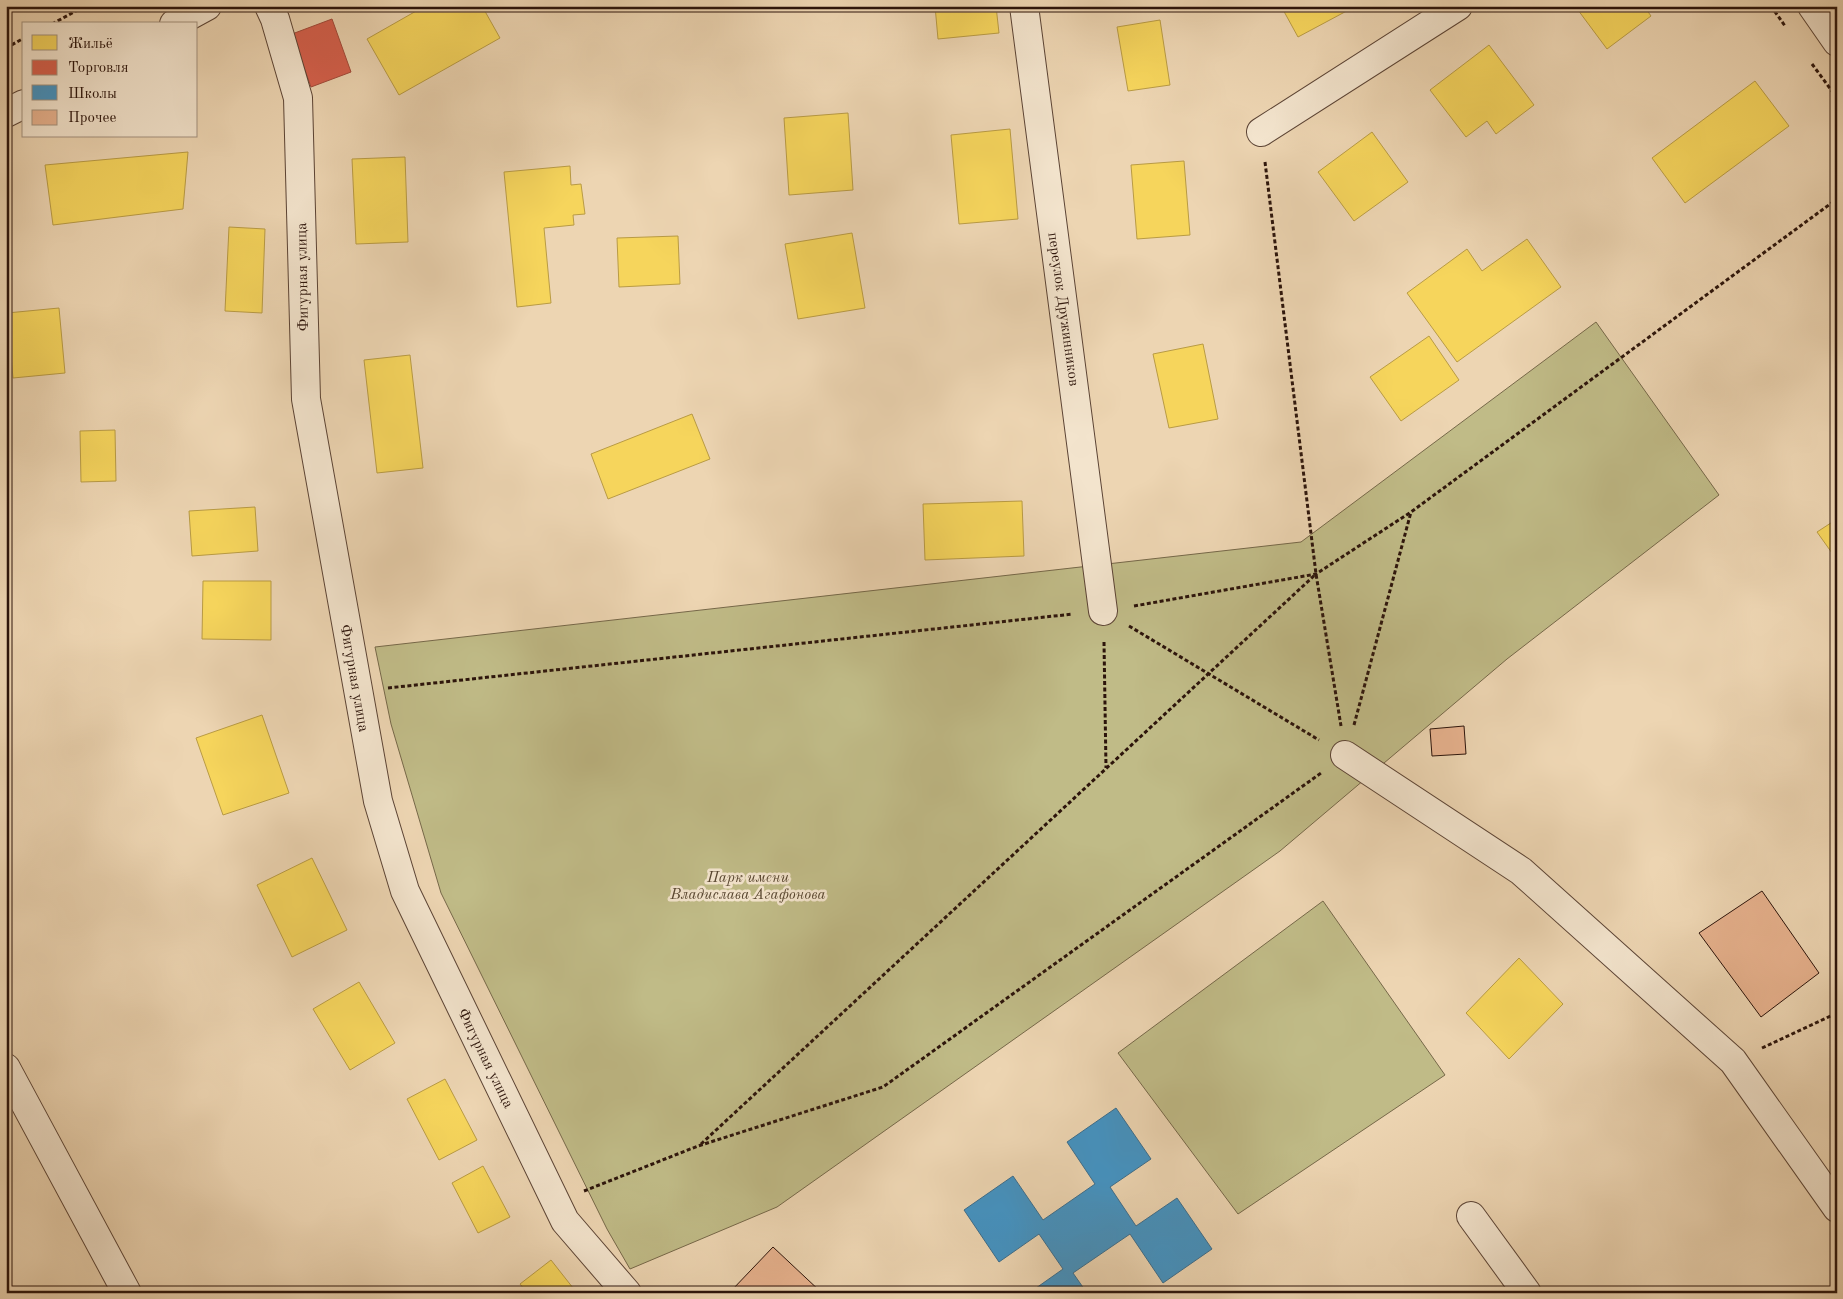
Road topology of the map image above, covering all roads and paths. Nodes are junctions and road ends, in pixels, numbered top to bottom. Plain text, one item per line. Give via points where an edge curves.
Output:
1 (85, 6) edge
2 (207, 6) edge
3 (269, 6) edge
4 (1024, 6) edge
5 (1458, 6) edge
6 (1812, 6) edge
7 (56, 22) edge
8 (178, 22) edge
9 (22, 39) edge
10 (1837, 42) edge
11 (6, 48) edge
12 (22, 105) edge
13 (6, 113) edge
14 (1261, 132) joint
15 (1837, 199) edge
16 (1411, 512) junction
17 (1316, 574) junction
18 (1103, 611) junction
19 (1209, 674) junction
20 (357, 691) junction
21 (1345, 756) junction
22 (1106, 768) junction
23 (1837, 1013) edge
24 (1733, 1061) junction
25 (6, 1068) edge
26 (698, 1146) junction
27 (556, 1203) junction
28 (1837, 1208) edge
29 (1471, 1216) dead end
30 (127, 1293) edge
31 (627, 1293) edge
32 (1527, 1293) edge

1 - 7 path
2 - 8 street
3 - 20 street, Фигурная улица via 298,98 306,399
4 - 18 street, переулок Дружинников
5 - 14 street
6 - 10 street
9 - 11 path
12 - 13 street
14 - 17 path
15 - 16 path
16 - 17 path
16 - 21 path
17 - 18 path
17 - 19 path
17 - 21 path
18 - 19 path
18 - 20 path
18 - 22 path
19 - 21 path
19 - 22 path
20 - 27 street, Фигурная улица via 378,801 405,892
21 - 24 street via 1521,871
21 - 26 path via 883,1087
22 - 26 path
23 - 24 path
24 - 28 street
25 - 30 street
26 - 27 path
27 - 31 street, Фигурная улица via 565,1221
29 - 32 street

